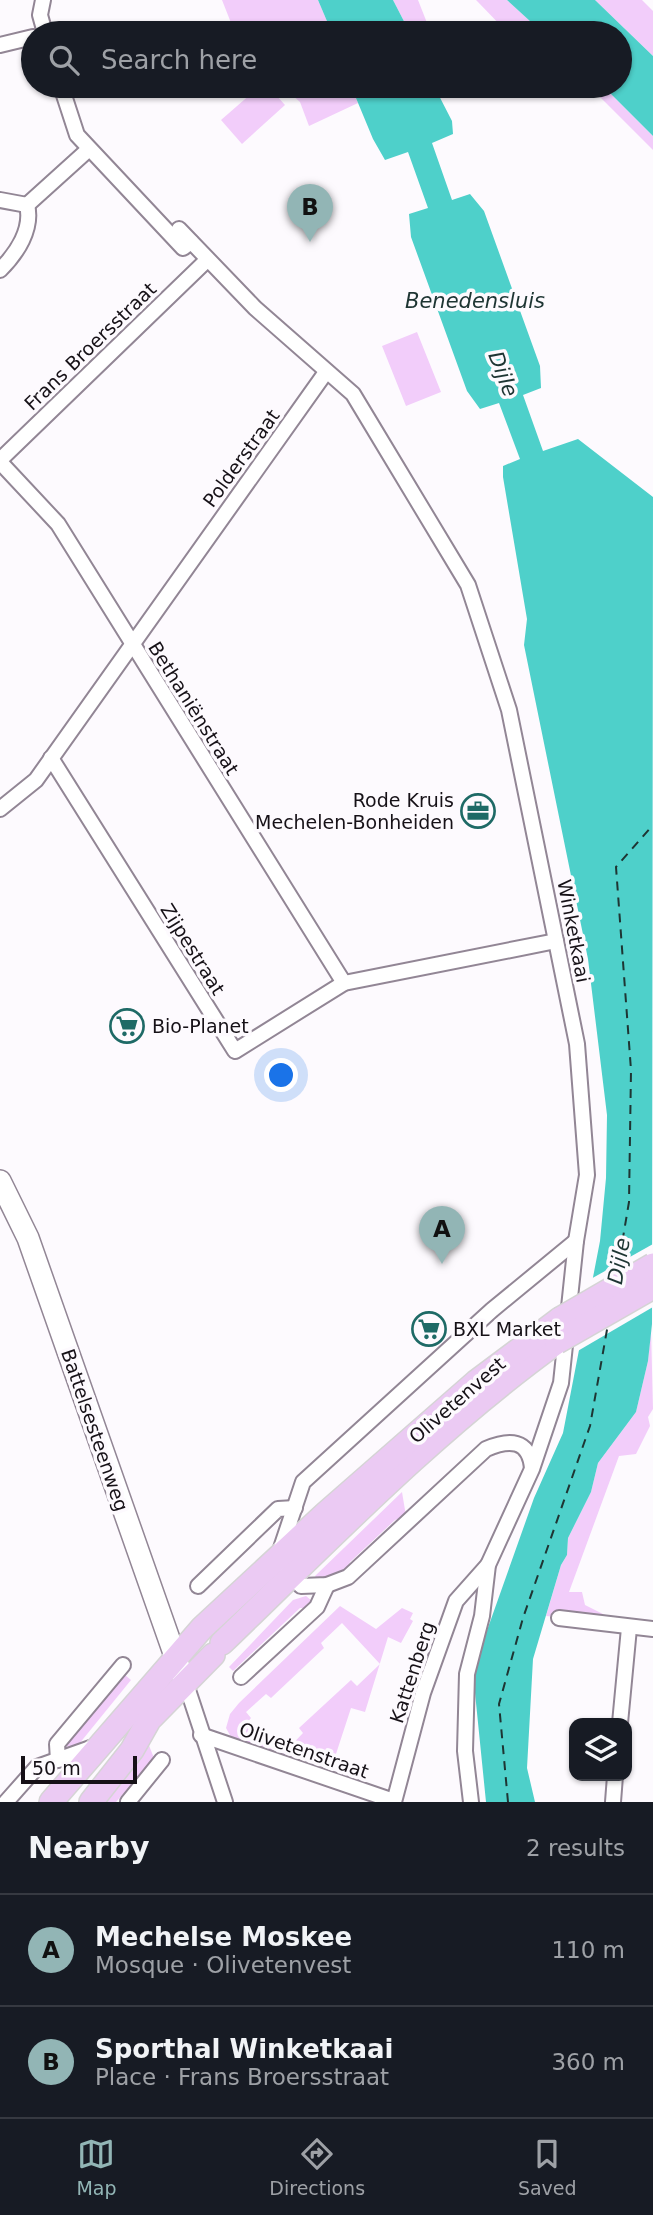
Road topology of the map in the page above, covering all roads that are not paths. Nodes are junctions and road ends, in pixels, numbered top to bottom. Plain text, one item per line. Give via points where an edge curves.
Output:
1 (43, 0) edge
2 (42, 21) edge
3 (21, 40) edge
4 (0, 45) edge
5 (65, 98) edge
6 (89, 149) junction
7 (0, 200) edge
8 (27, 205) junction
9 (179, 229) dead end
10 (191, 242) junction
11 (207, 260) junction
12 (0, 270) edge
13 (326, 372) junction
14 (0, 461) edge
15 (130, 643) junction
16 (51, 758) junction
17 (0, 810) edge
18 (556, 941) junction
19 (344, 983) junction
20 (0, 1181) edge
21 (576, 1241) junction
22 (653, 1265) edge
23 (653, 1287) edge
24 (559, 1331) junction
25 (532, 1469) junction
26 (295, 1508) junction
27 (488, 1564) junction
28 (285, 1567) junction
29 (327, 1585) junction
30 (198, 1586) dead end
31 (559, 1618) dead end
32 (629, 1628) junction
33 (653, 1629) edge
34 (174, 1658) junction
35 (123, 1665) dead end
36 (241, 1677) dead end
37 (185, 1681) junction
38 (620, 1718) edge
39 (201, 1735) junction
40 (97, 1746) junction
41 (58, 1760) junction
42 (162, 1760) dead end
43 (615, 1781) edge
44 (6, 1802) edge
45 (51, 1802) edge
46 (90, 1802) edge
47 (128, 1802) edge
48 (225, 1802) edge
49 (394, 1802) edge
50 (471, 1802) edge
51 (613, 1802) edge

1 - 2 street
3 - 4 street
5 - 6 street via 77,135
6 - 8 street
6 - 10 street via 183,248
7 - 8 street
8 - 12 street via 30,220 13,257
9 - 10 street
10 - 11 street
11 - 13 street
11 - 14 street, Frans Broersstraat
13 - 15 street, Polderstraat
13 - 18 street, Winketkaai via 353,394 468,585 509,710
14 - 15 street, Bethaniënstraat via 58,524
15 - 16 street, Polderstraat
15 - 19 street, Bethaniënstraat
16 - 17 street, Polderstraat via 36,780
16 - 19 street, Zijpestraat via 235,1051
18 - 19 street
18 - 21 street, Winketkaai via 583,1095 587,1175
20 - 34 main road, Battelsesteenweg via 37,1263
21 - 25 street via 561,1383
21 - 26 street, Olivetenvest via 492,1310 303,1482
22 - 24 main road, Olivetenvest, bridge
23 - 24 main road, Olivetenvest, bridge
24 - 28 main road, Olivetenvest via 475,1382
25 - 27 street
25 - 29 street via 531,1454 522,1444 504,1441 486,1449 348,1577
26 - 28 street, Olivetenvest
26 - 30 street via 278,1509
27 - 49 street, Kattenberg via 456,1601 423,1693
27 - 50 street via 482,1616 467,1674 465,1751
28 - 29 street via 301,1587
28 - 34 main road, Olivetenvest via 202,1628
28 - 37 main road, Olivetenvest via 218,1649
29 - 36 street via 317,1607
31 - 32 street
32 - 33 street
32 - 38 street
34 - 37 main road, Battelsesteenweg
34 - 40 main road, Olivetenvest
35 - 41 street via 57,1744
37 - 39 street
37 - 46 main road, Olivetenvest via 149,1720 132,1750
39 - 48 street
39 - 49 street, Olivetenstraat
40 - 41 street
40 - 45 main road, Olivetenvest
41 - 44 street via 37,1768
42 - 47 street
43 - 51 street

